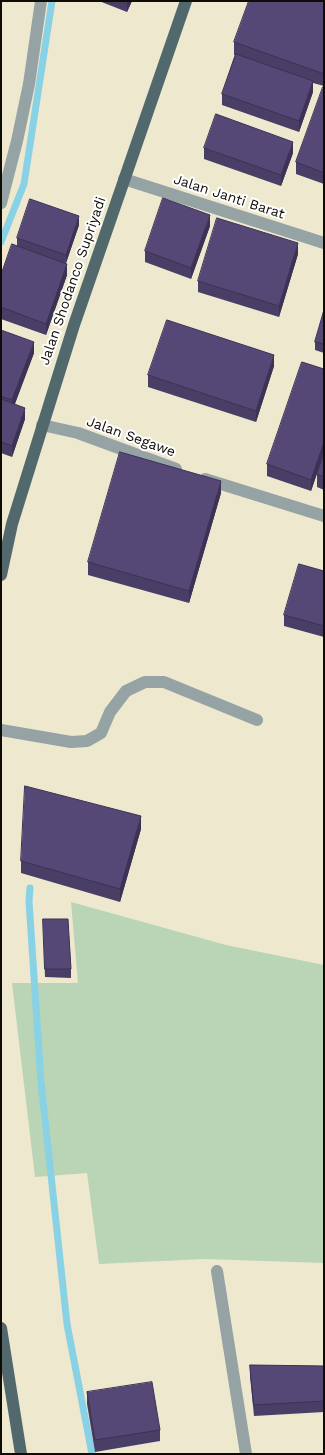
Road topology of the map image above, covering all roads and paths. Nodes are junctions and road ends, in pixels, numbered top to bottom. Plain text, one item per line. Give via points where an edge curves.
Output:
1 (41, 1) edge
2 (186, 1) edge
3 (124, 179) junction
4 (1, 203) edge
5 (324, 243) edge
6 (42, 425) junction
7 (324, 516) edge
8 (1, 575) edge
9 (257, 720) dead end
10 (1, 730) edge
11 (217, 1271) dead end
12 (1, 1328) edge
13 (21, 1454) edge
14 (246, 1454) edge

1 - 4 street via 29,84
2 - 3 main road, Jalan Shodanco Supriyadi
3 - 5 street, Jalan Janti Barat
3 - 6 main road, Jalan Shodanco Supriyadi
6 - 7 street, Jalan Segawe via 78,433 189,474
6 - 8 main road, Jalan Shodanco Supriyadi via 12,524
9 - 10 street via 164,682 145,682 126,691 110,712 101,733 87,741 71,742
11 - 14 street
12 - 13 main road

